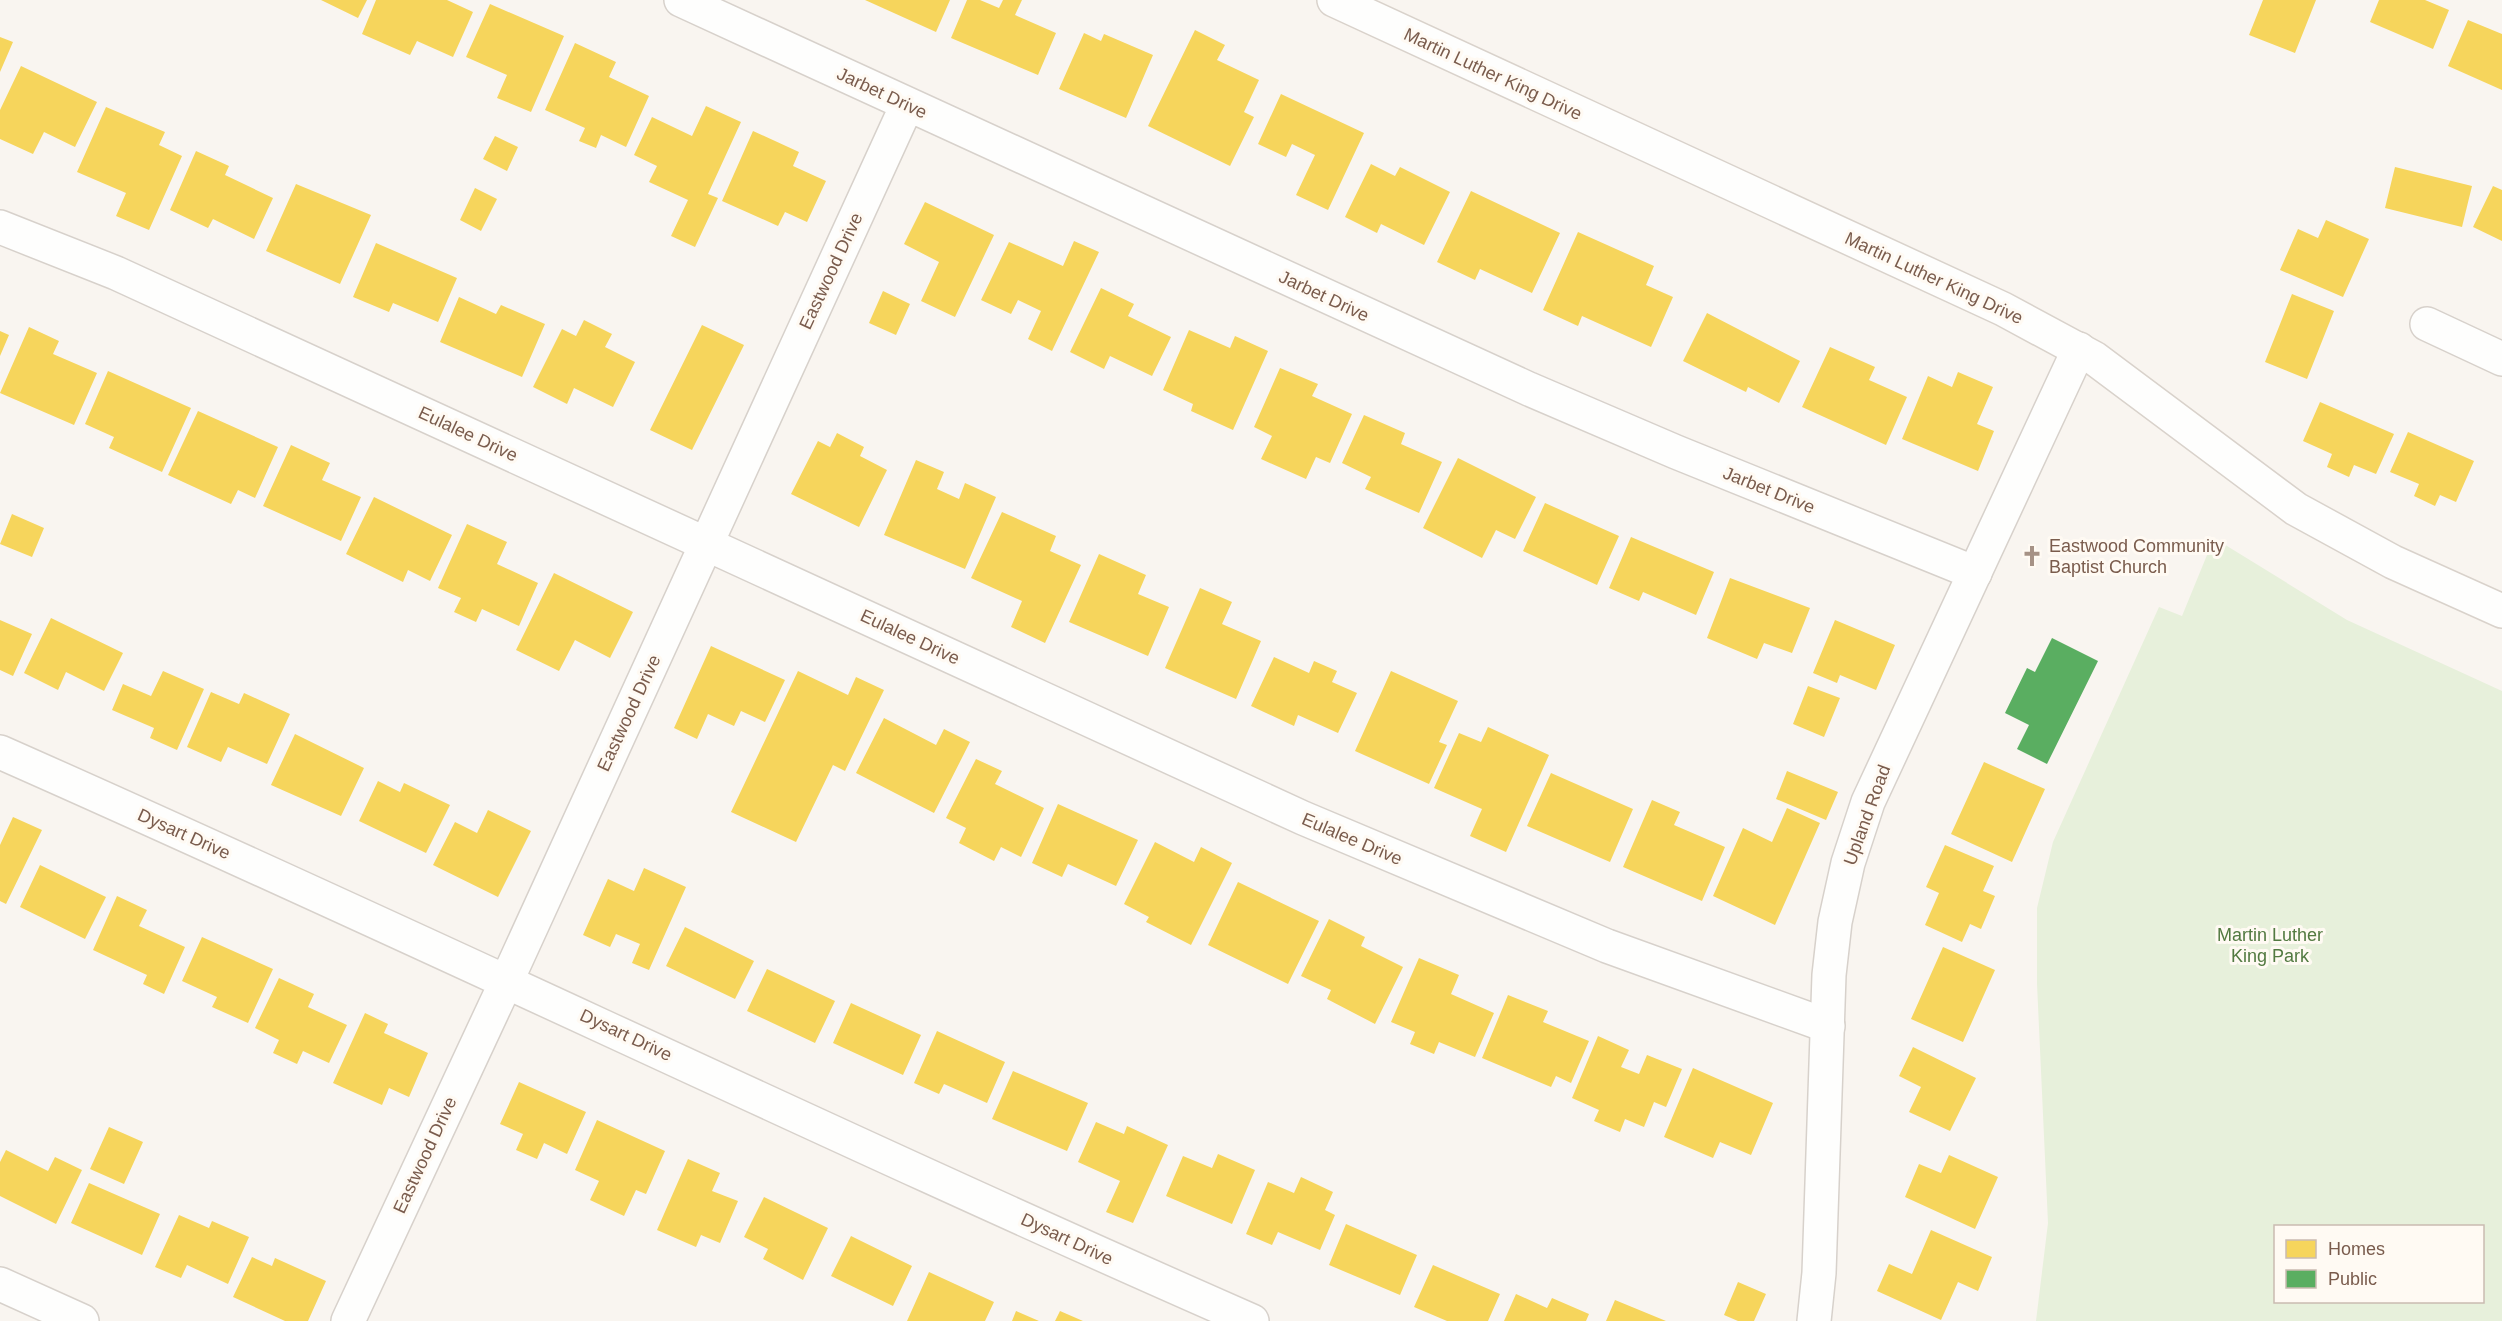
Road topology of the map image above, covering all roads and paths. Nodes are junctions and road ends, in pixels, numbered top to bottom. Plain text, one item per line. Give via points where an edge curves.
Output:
1 (681, 0) edge
2 (1334, 0) edge
3 (907, 105) junction
4 (0, 227) edge
5 (2427, 324) dead end
6 (2079, 349) junction
7 (2502, 359) edge
8 (706, 543) junction
9 (1975, 573) junction
10 (2502, 611) edge
11 (0, 752) edge
12 (507, 980) junction
13 (1828, 1026) junction
14 (0, 1284) edge
15 (82, 1321) edge
16 (348, 1321) edge
17 (1252, 1321) edge
18 (1814, 1321) edge

1 - 3 street, Jarbet Drive
2 - 6 street, Martin Luther King Drive via 1992,304
3 - 8 street, Eastwood Drive
3 - 9 street, Jarbet Drive via 1539,394
4 - 8 street, Eulalee Drive via 127,278
5 - 7 street
6 - 9 street, Upland Road
6 - 10 street, Martin Luther King Drive via 2138,388 2296,509 2393,562
8 - 12 street, Eastwood Drive
8 - 13 street, Eulalee Drive via 1303,818 1607,946
9 - 13 street, Upland Road via 1868,802 1848,863 1835,922
11 - 12 street, Dysart Drive
12 - 16 street, Eastwood Drive
12 - 17 street, Dysart Drive
13 - 18 street, Upland Road
14 - 15 street

